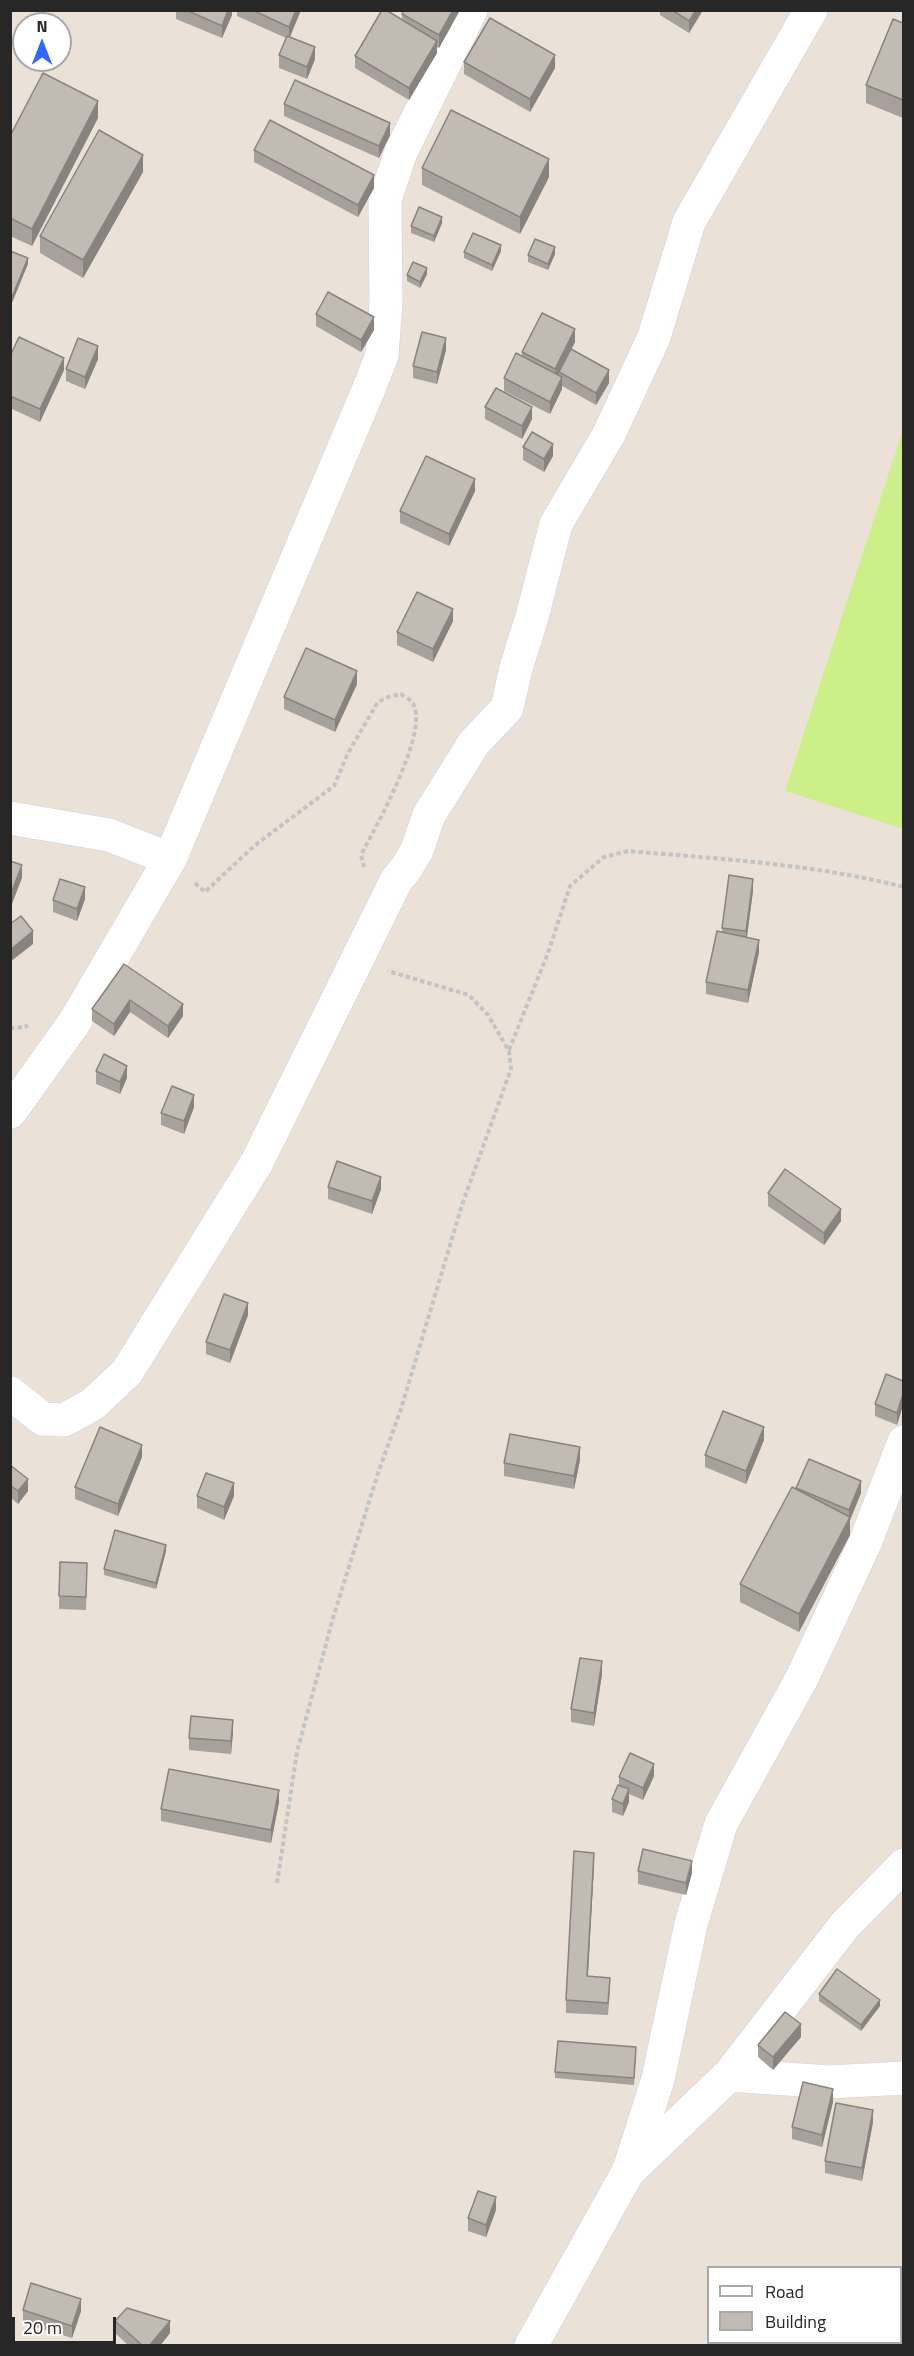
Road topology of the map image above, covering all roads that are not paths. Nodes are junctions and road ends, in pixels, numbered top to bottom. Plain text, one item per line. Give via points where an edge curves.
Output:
1 (471, 10) edge
2 (810, 10) edge
3 (10, 818) edge
4 (170, 859) junction
5 (10, 1112) edge
6 (10, 1393) edge
7 (903, 1442) edge
8 (903, 1865) edge
9 (729, 2075) junction
10 (903, 2078) edge
11 (629, 2170) junction
12 (531, 2346) edge

1 - 4 street via 401,152 385,199 382,355
2 - 6 street via 689,222 654,336 609,434 556,524 507,708 474,743 429,815 417,850 396,881 257,1162 127,1372 93,1404 64,1420 43,1419
3 - 4 street via 109,835
4 - 5 street via 74,1023
7 - 11 street via 865,1543 802,1678 720,1824 691,1924 658,2079
8 - 9 street via 845,1925
9 - 10 street via 829,2082
9 - 11 street
11 - 12 street

